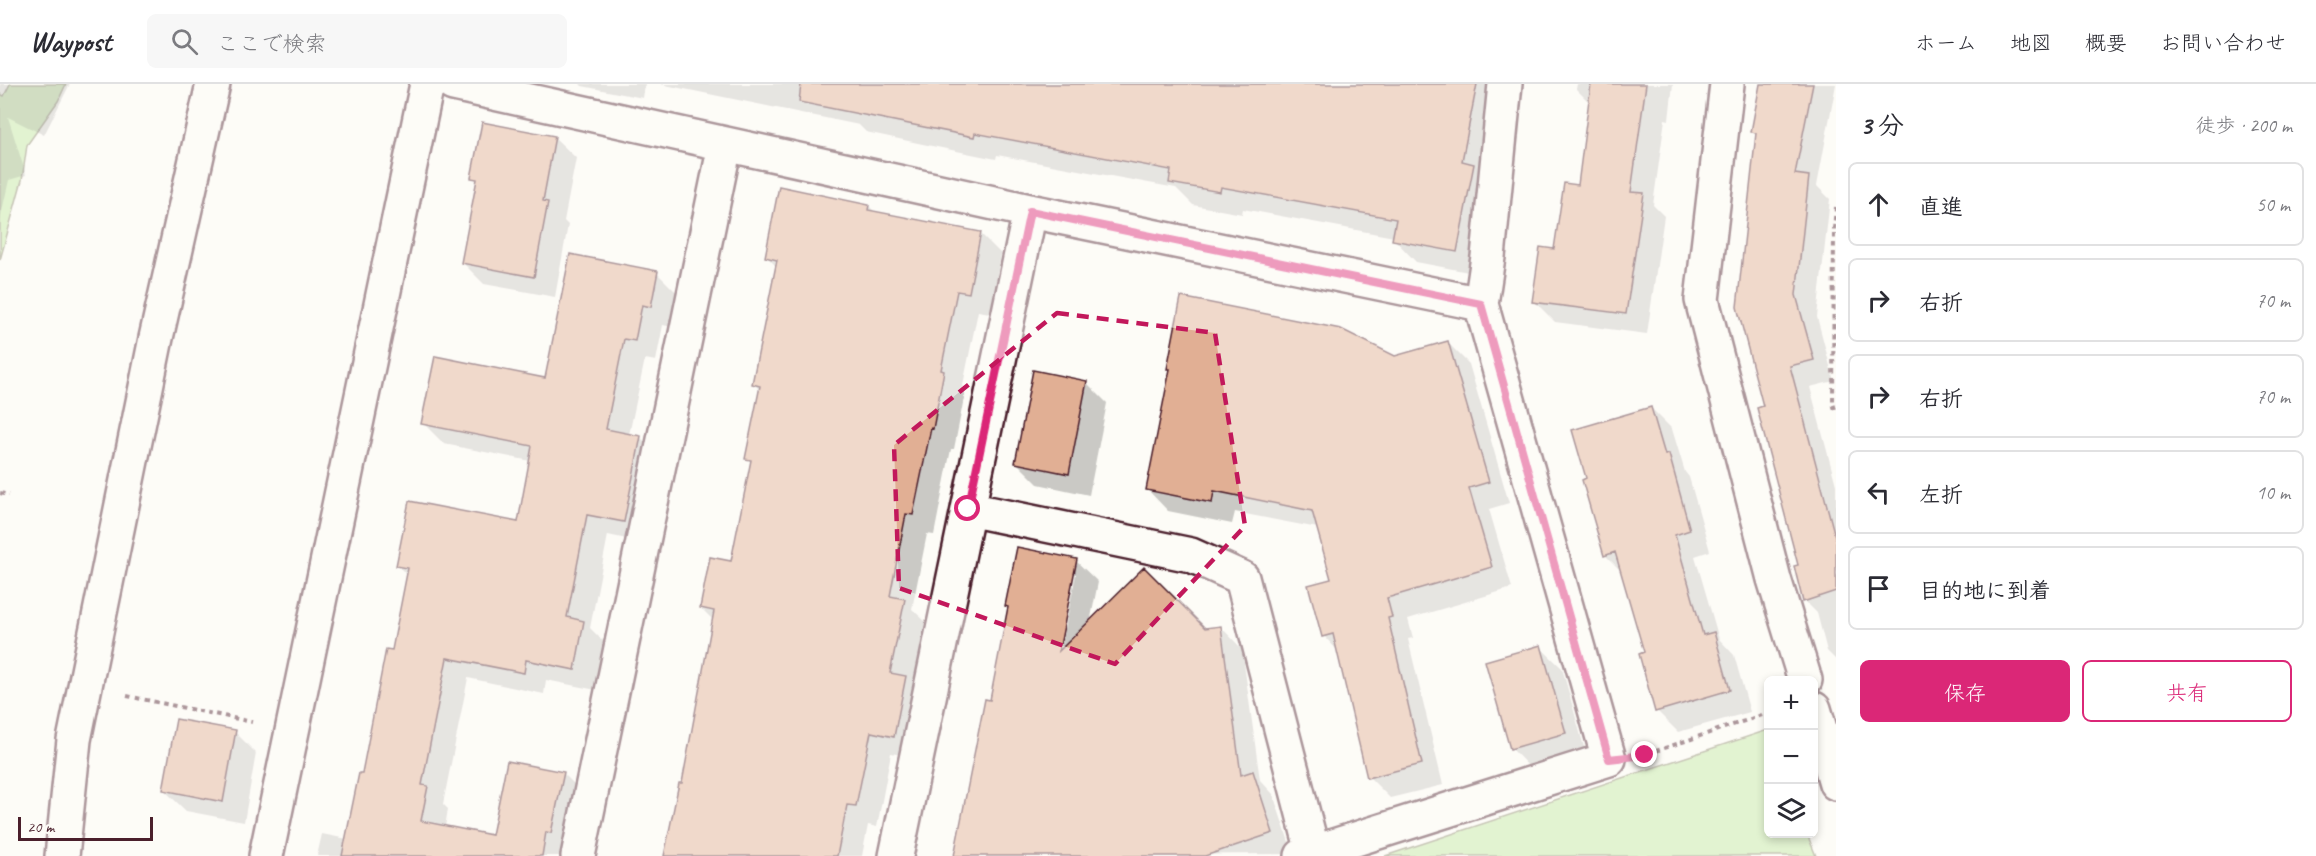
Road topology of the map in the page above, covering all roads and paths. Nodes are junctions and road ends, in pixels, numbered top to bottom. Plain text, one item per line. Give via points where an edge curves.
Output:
1 (213, 84) edge
2 (427, 84) edge
3 (453, 84) edge
4 (1505, 84) edge
5 (1727, 84) edge
6 (724, 145) junction
7 (1836, 207) edge
8 (1030, 211) junction
9 (1481, 304) junction
10 (1836, 413) edge
11 (0, 493) edge
12 (9, 495) dead end
13 (968, 509) junction
14 (1803, 676) edge
15 (127, 696) dead end
16 (1764, 714) edge
17 (1818, 722) edge
18 (291, 731) junction
19 (1609, 759) junction
20 (1836, 783) edge
21 (1307, 854) edge
22 (62, 856) edge
23 (266, 856) edge
24 (578, 856) edge
25 (896, 856) edge

1 - 22 street via 156,338 74,740
2 - 18 street
3 - 6 street
4 - 9 street
5 - 14 street via 1702,300 1774,579
6 - 8 street
6 - 24 street
7 - 10 path
8 - 9 street
8 - 13 street
9 - 19 street
11 - 12 path
13 - 21 street via 1191,555 1242,578
13 - 25 street
15 - 18 path
16 - 19 path via 1645,755
17 - 20 street
18 - 23 street
19 - 21 street

